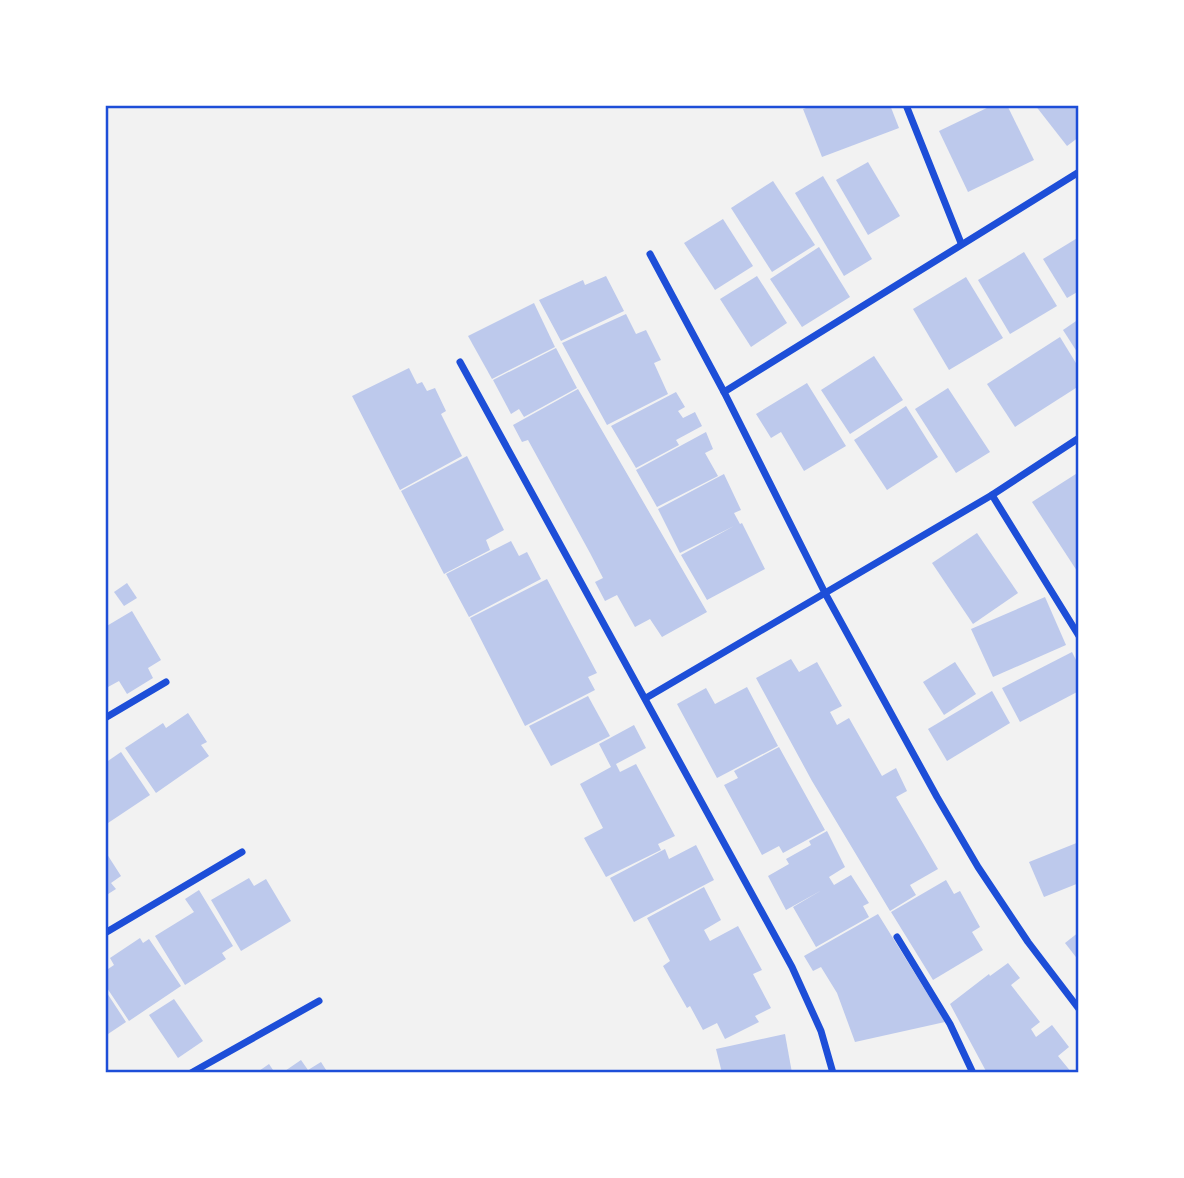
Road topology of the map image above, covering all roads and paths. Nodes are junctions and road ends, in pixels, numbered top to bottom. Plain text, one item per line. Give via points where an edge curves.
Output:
1 (906, 105) edge
2 (1079, 172) edge
3 (961, 243) junction
4 (650, 254) dead end
5 (460, 362) dead end
6 (724, 392) junction
7 (1079, 438) edge
8 (992, 495) junction
9 (825, 593) junction
10 (1079, 636) edge
11 (166, 682) dead end
12 (646, 698) junction
13 (105, 718) edge
14 (242, 852) dead end
15 (105, 933) edge
16 (897, 937) dead end
17 (319, 1001) dead end
18 (1079, 1009) edge
19 (191, 1073) edge
20 (834, 1073) edge
21 (973, 1073) edge

1 - 3 street
2 - 3 street
3 - 6 street
4 - 6 street
5 - 12 street
6 - 9 street
7 - 8 street
8 - 9 street
8 - 10 street
9 - 12 street
9 - 18 street via 978,867
11 - 13 street
12 - 20 street via 792,967
14 - 15 street
16 - 21 street via 950,1024
17 - 19 street

